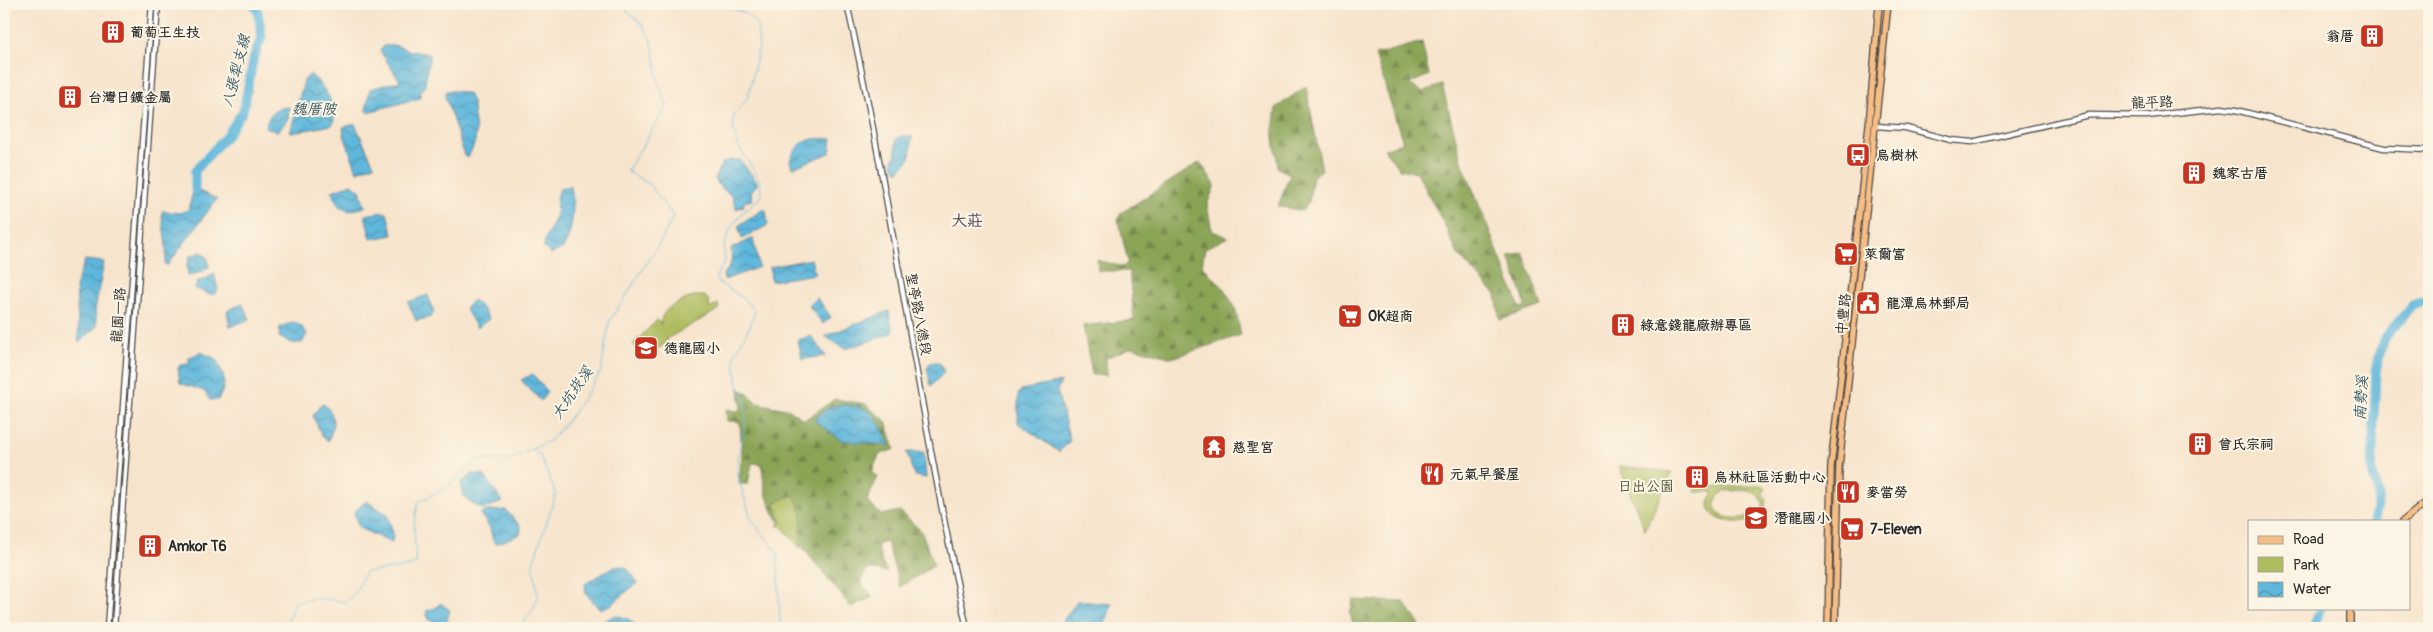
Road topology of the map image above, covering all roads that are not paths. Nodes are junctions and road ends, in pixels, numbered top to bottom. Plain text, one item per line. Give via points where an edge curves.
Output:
1 (152, 4) edge
2 (158, 4) edge
3 (848, 4) edge
4 (1879, 4) edge
5 (1888, 4) edge
6 (1876, 126) junction
7 (2429, 150) edge
8 (2429, 500) edge
9 (2404, 520) edge
10 (2350, 610) edge
11 (107, 628) edge
12 (114, 628) edge
13 (967, 628) edge
14 (1828, 628) edge
15 (1835, 628) edge
16 (2350, 628) edge

1 - 11 street, 龍園一路
2 - 12 street, 龍園一路
3 - 13 street, 聖亭路八德段 via 952,565
4 - 14 main road, 中豐路 via 1869,125 1831,466
5 - 6 main road, 中豐路
6 - 7 street, 龍平路 via 1906,128 1972,142 2089,115 2153,116 2221,108 2384,148
6 - 15 main road, 中豐路 via 1839,466
8 - 9 main road
10 - 16 main road

